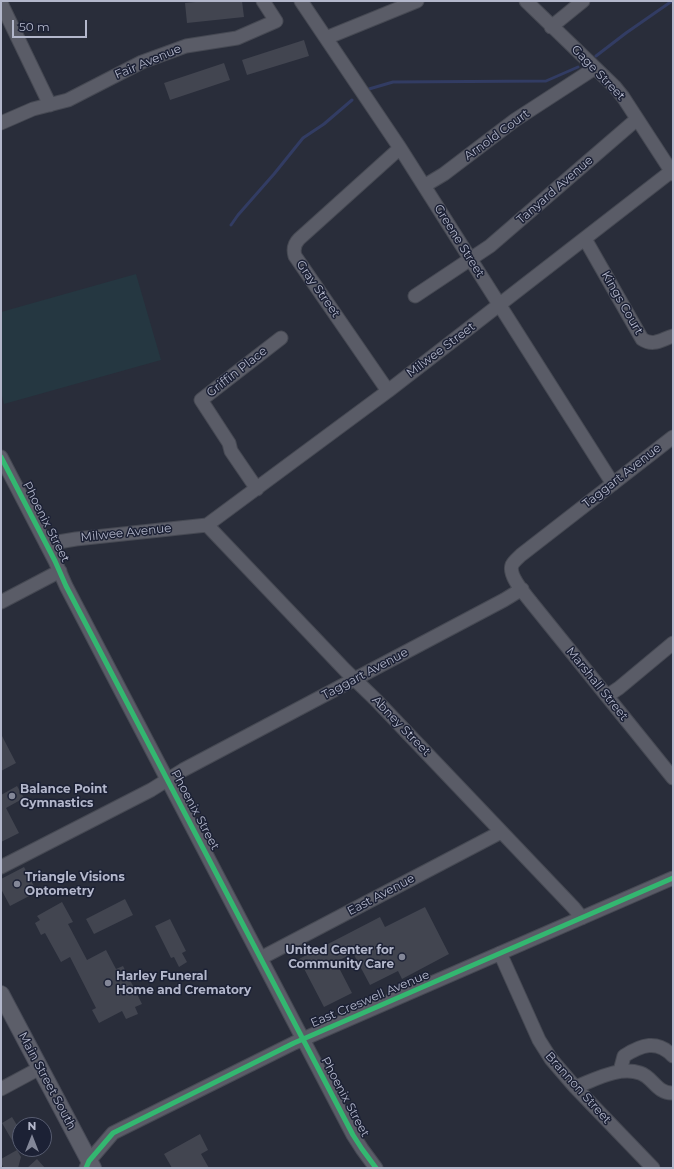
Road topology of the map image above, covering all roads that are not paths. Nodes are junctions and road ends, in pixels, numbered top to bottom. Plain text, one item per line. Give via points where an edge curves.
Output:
1 (263, 1) edge
2 (301, 1) edge
3 (417, 1) edge
4 (526, 1) edge
5 (583, 1) edge
6 (1, 3) edge
7 (551, 26) junction
8 (326, 38) junction
9 (595, 68) junction
10 (50, 105) junction
11 (637, 119) junction
12 (1, 123) edge
13 (400, 148) junction
14 (672, 172) edge
15 (424, 186) junction
16 (585, 239) junction
17 (470, 259) junction
18 (415, 296) dead end
19 (500, 305) junction
20 (673, 336) edge
21 (281, 338) dead end
22 (388, 391) junction
23 (673, 436) edge
24 (1, 457) edge
25 (613, 484) junction
26 (257, 489) junction
27 (207, 525) junction
28 (46, 544) junction
29 (60, 571) junction
30 (522, 589) junction
31 (1, 602) edge
32 (673, 643) edge
33 (355, 680) junction
34 (607, 696) junction
35 (673, 778) edge
36 (168, 779) junction
37 (501, 832) junction
38 (1, 867) edge
39 (673, 878) edge
40 (582, 918) junction
41 (500, 953) junction
42 (261, 958) junction
43 (1, 994) edge
44 (303, 1039) junction
45 (673, 1056) edge
46 (40, 1068) junction
47 (620, 1071) junction
48 (575, 1087) junction
49 (1, 1089) edge
50 (673, 1093) edge
51 (89, 1166) edge
52 (376, 1168) edge
53 (654, 1168) edge

1 - 10 street, Fair Avenue via 276,21 237,38 186,46 142,62 68,100
2 - 8 street, Greene Street
3 - 8 street
4 - 7 street, Gage Street
5 - 7 street
6 - 10 street
7 - 9 street, Gage Street
8 - 13 street, Greene Street
9 - 11 street, Gage Street via 615,87
9 - 15 street, Arnold Court via 515,120 444,174
10 - 12 street, Fair Avenue via 33,109
11 - 14 street, Gage Street
11 - 17 street, Tanyard Avenue via 490,246
13 - 15 street, Greene Street
13 - 22 street, Gray Street via 299,239 293,249 295,256
14 - 16 street, Milwee Street
15 - 17 street, Greene Street
16 - 19 street, Milwee Street
16 - 20 street, Kings Court via 642,339 652,343
17 - 18 street, Tanyard Avenue
17 - 19 street, Greene Street
19 - 22 street, Milwee Street
19 - 25 street, Greene Street
21 - 26 street, Griffin Place via 201,400
22 - 26 street, Milwee Street
23 - 25 street, Taggart Avenue
24 - 28 street, Phoenix Street
25 - 30 street, Taggart Avenue via 515,560 511,568
26 - 27 street, Milwee Street
27 - 28 street, Milwee Avenue
27 - 33 street, Abney Street
28 - 29 street, Phoenix Street
29 - 31 street
29 - 36 street, Phoenix Street
30 - 33 street, Taggart Avenue
30 - 34 street, Marshall Street
32 - 34 street
33 - 36 street, Taggart Avenue
33 - 37 street, Abney Street
34 - 35 street, Marshall Street
36 - 38 street, Taggart Avenue
36 - 42 street, Phoenix Street
37 - 40 street, Abney Street
37 - 42 street, East Avenue
39 - 40 street, East Creswell Avenue
40 - 41 street, East Creswell Avenue
41 - 44 street, East Creswell Avenue
41 - 48 street, Brannon Street via 539,1040 551,1059
42 - 44 street, Phoenix Street
43 - 46 main road, Main Street South
44 - 51 street, East Creswell Avenue via 113,1133
44 - 52 street, Phoenix Street via 353,1135
45 - 47 street via 661,1047 649,1045 637,1048 624,1056
46 - 49 street
46 - 51 main road, Main Street South
47 - 48 street
47 - 50 street via 641,1073 660,1090 667,1094
48 - 53 street, Brannon Street

